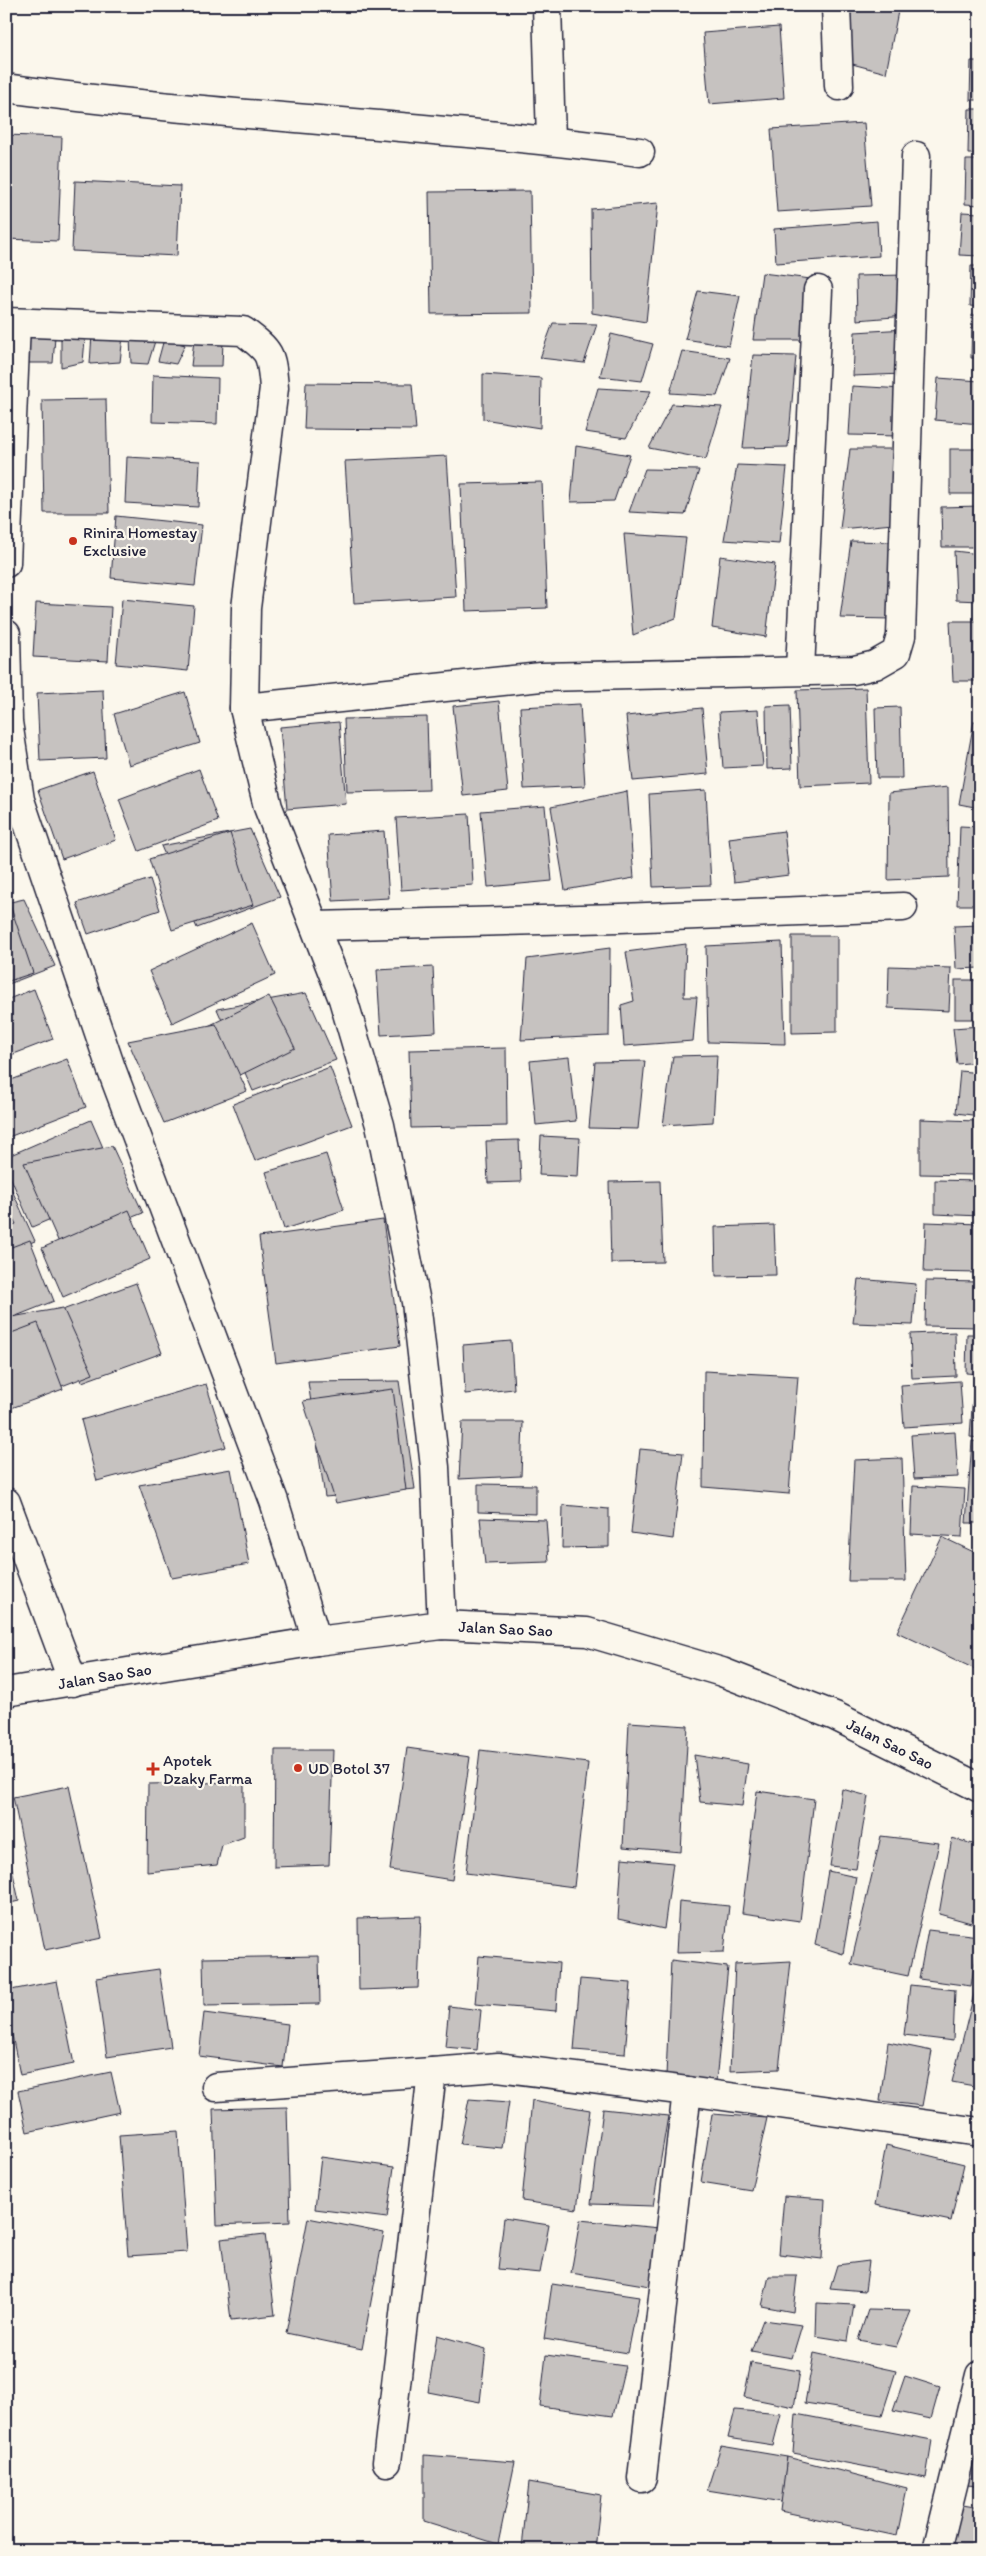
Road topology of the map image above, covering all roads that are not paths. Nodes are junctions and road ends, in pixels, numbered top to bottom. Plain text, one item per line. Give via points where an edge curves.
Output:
1 (547, 6) edge
2 (836, 6) edge
3 (839, 86) dead end
4 (6, 88) edge
5 (552, 140) junction
6 (640, 152) dead end
7 (916, 156) dead end
8 (818, 290) dead end
9 (11, 322) edge
10 (6, 564) edge
11 (6, 634) edge
12 (800, 670) junction
13 (244, 708) junction
14 (903, 907) dead end
15 (315, 926) junction
16 (6, 1502) edge
17 (442, 1625) junction
18 (317, 1641) junction
19 (73, 1682) junction
20 (6, 1692) edge
21 (980, 1788) edge
22 (432, 2072) junction
23 (216, 2088) dead end
24 (687, 2091) junction
25 (980, 2132) edge
26 (980, 2375) edge
27 (387, 2462) dead end
28 (642, 2478) dead end
29 (937, 2550) edge

1 - 5 street
2 - 3 street
4 - 5 street via 276,117
5 - 6 street
7 - 12 street via 901,636 896,652 875,665 854,670
8 - 12 street
9 - 10 street
9 - 13 street via 243,331 272,359 274,388 246,608
11 - 18 street via 8,722 20,800 111,1068 274,1501
12 - 13 street via 540,677
13 - 15 street via 268,807
14 - 15 street
15 - 17 street via 343,999 380,1125 416,1302 434,1467
16 - 19 street
17 - 18 street, Jalan Sao Sao
17 - 21 street, Jalan Sao Sao via 587,1632 722,1672 835,1716
18 - 19 street, Jalan Sao Sao
19 - 20 street, Jalan Sao Sao
22 - 23 street
22 - 24 street via 506,2068
22 - 27 street
24 - 25 street
24 - 28 street
26 - 29 street

